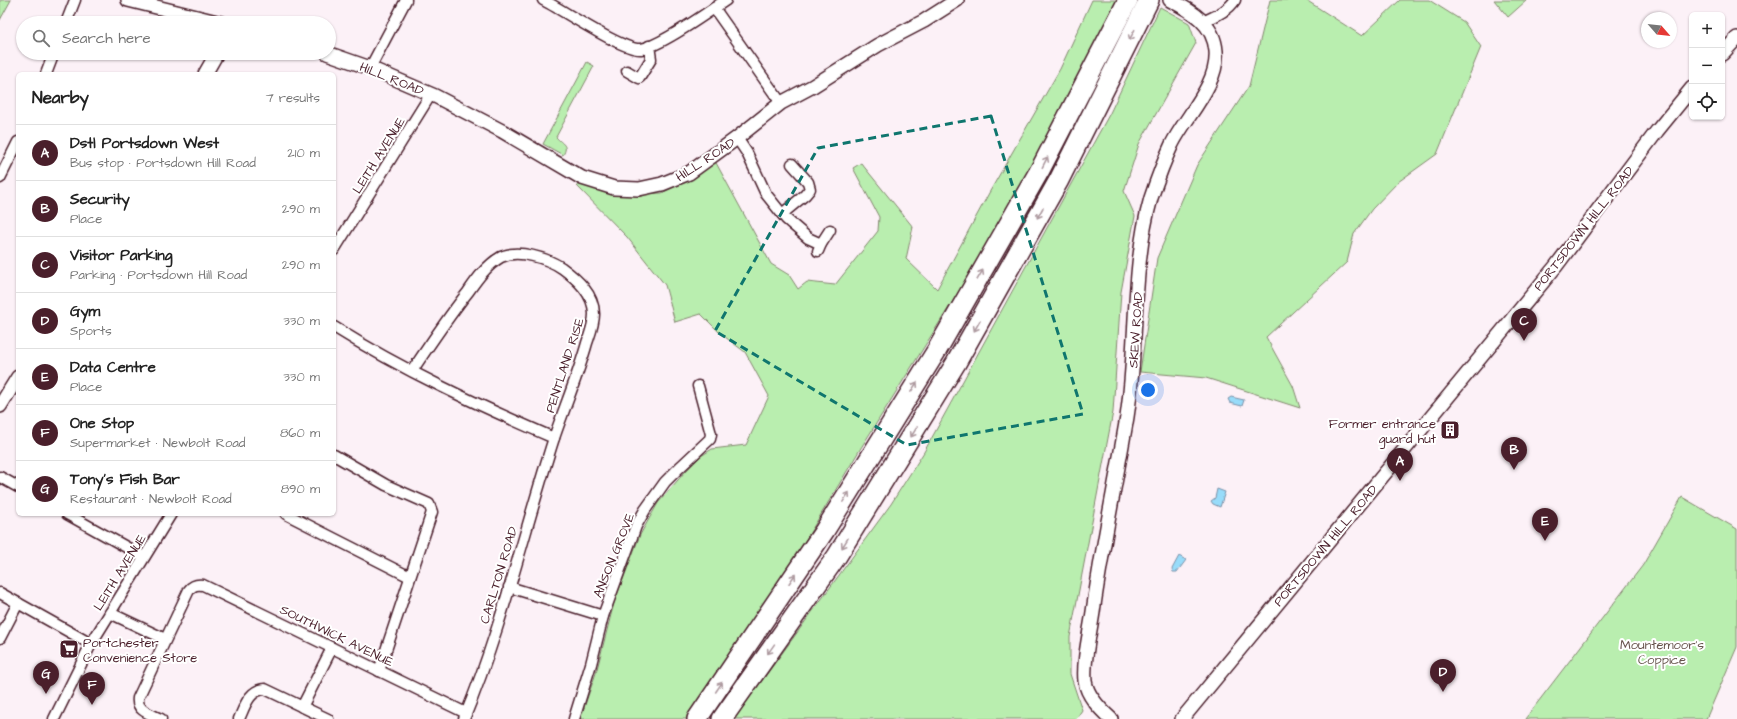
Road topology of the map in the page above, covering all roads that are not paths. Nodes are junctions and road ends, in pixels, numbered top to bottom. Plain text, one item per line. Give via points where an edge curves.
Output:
1 (75, 0) edge
2 (128, 0) edge
3 (406, 0) edge
4 (726, 0) edge
5 (957, 0) edge
6 (1128, 0) edge
7 (1149, 0) edge
8 (1235, 0) edge
9 (548, 1) edge
10 (1173, 2) edge
11 (714, 8) junction
12 (69, 16) edge
13 (193, 16) edge
14 (1203, 22) junction
15 (1737, 38) edge
16 (650, 46) junction
17 (1725, 51) edge
18 (336, 56) edge
19 (51, 60) edge
20 (213, 60) edge
21 (370, 68) junction
22 (627, 71) dead end
23 (47, 72) edge
24 (206, 72) edge
25 (1689, 92) edge
26 (431, 94) junction
27 (781, 102) junction
28 (737, 138) junction
29 (16, 146) edge
30 (792, 164) dead end
31 (0, 178) edge
32 (782, 214) junction
33 (830, 230) dead end
34 (336, 247) edge
35 (336, 328) edge
36 (412, 371) junction
37 (16, 380) edge
38 (698, 386) dead end
39 (0, 406) edge
40 (554, 438) junction
41 (336, 456) edge
42 (0, 477) edge
43 (16, 486) edge
44 (70, 516) edge
45 (169, 516) edge
46 (290, 516) edge
47 (144, 557) junction
48 (410, 577) junction
49 (509, 587) junction
50 (0, 593) edge
51 (18, 603) junction
52 (110, 613) junction
53 (603, 616) junction
54 (0, 638) edge
55 (165, 639) junction
56 (91, 644) junction
57 (332, 648) junction
58 (379, 670) junction
59 (302, 707) junction
60 (465, 716) edge
61 (54, 719) edge
62 (161, 719) edge
63 (239, 719) edge
64 (328, 719) edge
65 (574, 719) edge
66 (697, 719) edge
67 (722, 719) edge
68 (1111, 719) edge
69 (1182, 719) edge

1 - 12 street
2 - 13 street
3 - 21 street
4 - 11 street
5 - 27 street, HILL ROAD via 813,86
66 -> 6 highway via 825,530 937,350 1041,168
7 -> 67 highway via 1059,180 956,363 837,556
8 - 14 street via 1223,12
9 - 16 street via 624,46 641,49
10 - 14 street via 1194,13
11 - 16 street
11 - 27 street
14 - 68 street, SKEW ROAD via 1213,35 1216,67 1210,84 1172,144 1151,199 1142,238 1133,369 1127,416 1098,576 1086,663 1085,681 1089,694
15 - 17 street
16 - 22 street via 651,59 640,77
18 - 21 street, HILL ROAD
19 - 23 street
20 - 24 street
21 - 26 street, HILL ROAD
25 - 69 street, PORTSDOWN HILL ROAD via 1556,266
26 - 28 street, HILL ROAD via 502,131 567,171 602,186 614,188 643,189 674,180 696,168
26 - 34 street, LEITH AVENUE
27 - 28 street, HILL ROAD
28 - 32 street via 766,194
29 - 31 street
30 - 32 street via 808,182 810,189
32 - 33 street via 819,247
35 - 36 street
36 - 40 street via 482,407
36 - 40 street, PENTLAND RISE via 458,304 489,266 502,257 516,254 558,265 581,284 593,306 594,315 583,356
37 - 39 street
38 - 53 street, ANSON GROVE via 711,434 710,439 665,482 644,512 636,526
40 - 49 street, CARLTON ROAD
41 - 48 street via 431,507 432,512
42 - 43 street
44 - 47 street
45 - 47 street, LEITH AVENUE
46 - 48 street
47 - 52 street, LEITH AVENUE
48 - 58 street
49 - 53 street, ANSON GROVE
49 - 60 street, CARLTON ROAD
50 - 51 street
51 - 54 street
51 - 56 street
52 - 55 street
52 - 56 street, LEITH AVENUE
53 - 65 street, ANSON GROVE
55 - 57 street, SOUTHWICK AVENUE via 189,590 195,585 203,585
55 - 62 street via 137,700 141,709
56 - 61 street, LEITH AVENUE
57 - 58 street, SOUTHWICK AVENUE
57 - 59 street
58 - 60 street, SOUTHWICK AVENUE
59 - 63 street via 271,691 261,690 251,694
59 - 64 street

